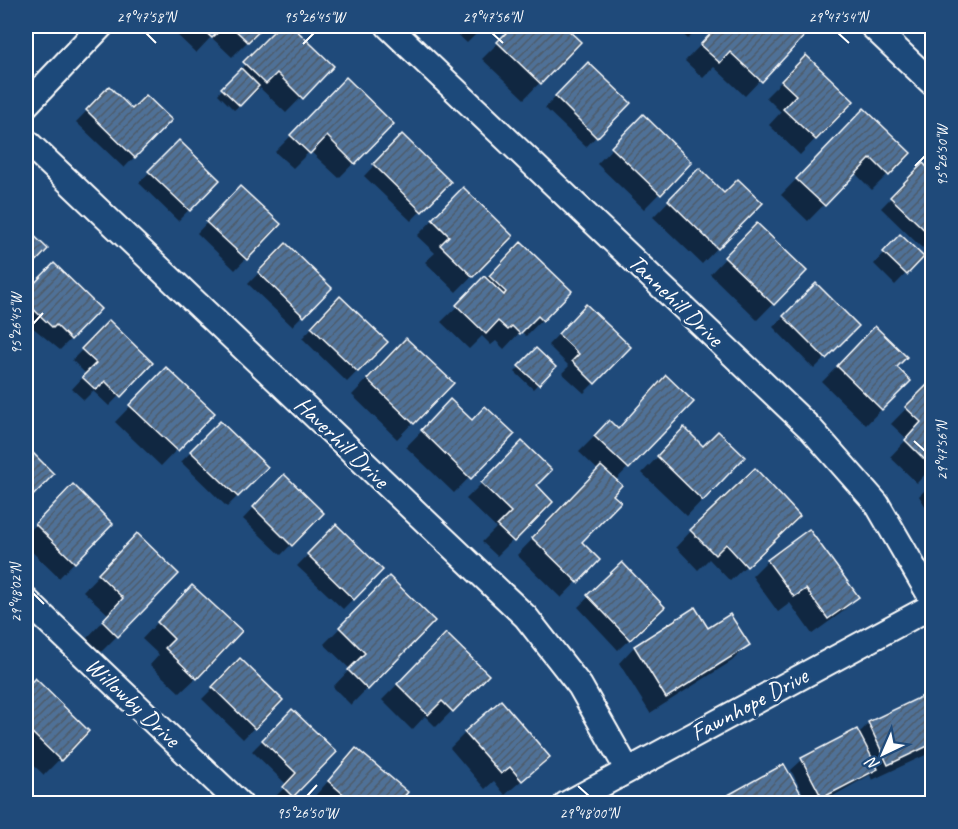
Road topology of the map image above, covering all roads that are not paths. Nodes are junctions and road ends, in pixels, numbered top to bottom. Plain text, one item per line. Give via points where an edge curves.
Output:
1 (101, 26) edge
2 (388, 26) edge
3 (872, 26) edge
4 (933, 83) edge
5 (26, 105) edge
6 (26, 141) edge
7 (933, 600) edge
8 (27, 606) edge
9 (933, 606) edge
10 (627, 769) junction
11 (240, 804) edge
12 (566, 804) edge

1 - 5 street
2 - 7 street, Tannehill Drive via 811,429 877,504
3 - 4 street
6 - 10 street, Haverhill Drive via 526,616 580,686
8 - 11 street, Willowby Drive
9 - 10 street, Fawnhope Drive
10 - 12 street, Fawnhope Drive

